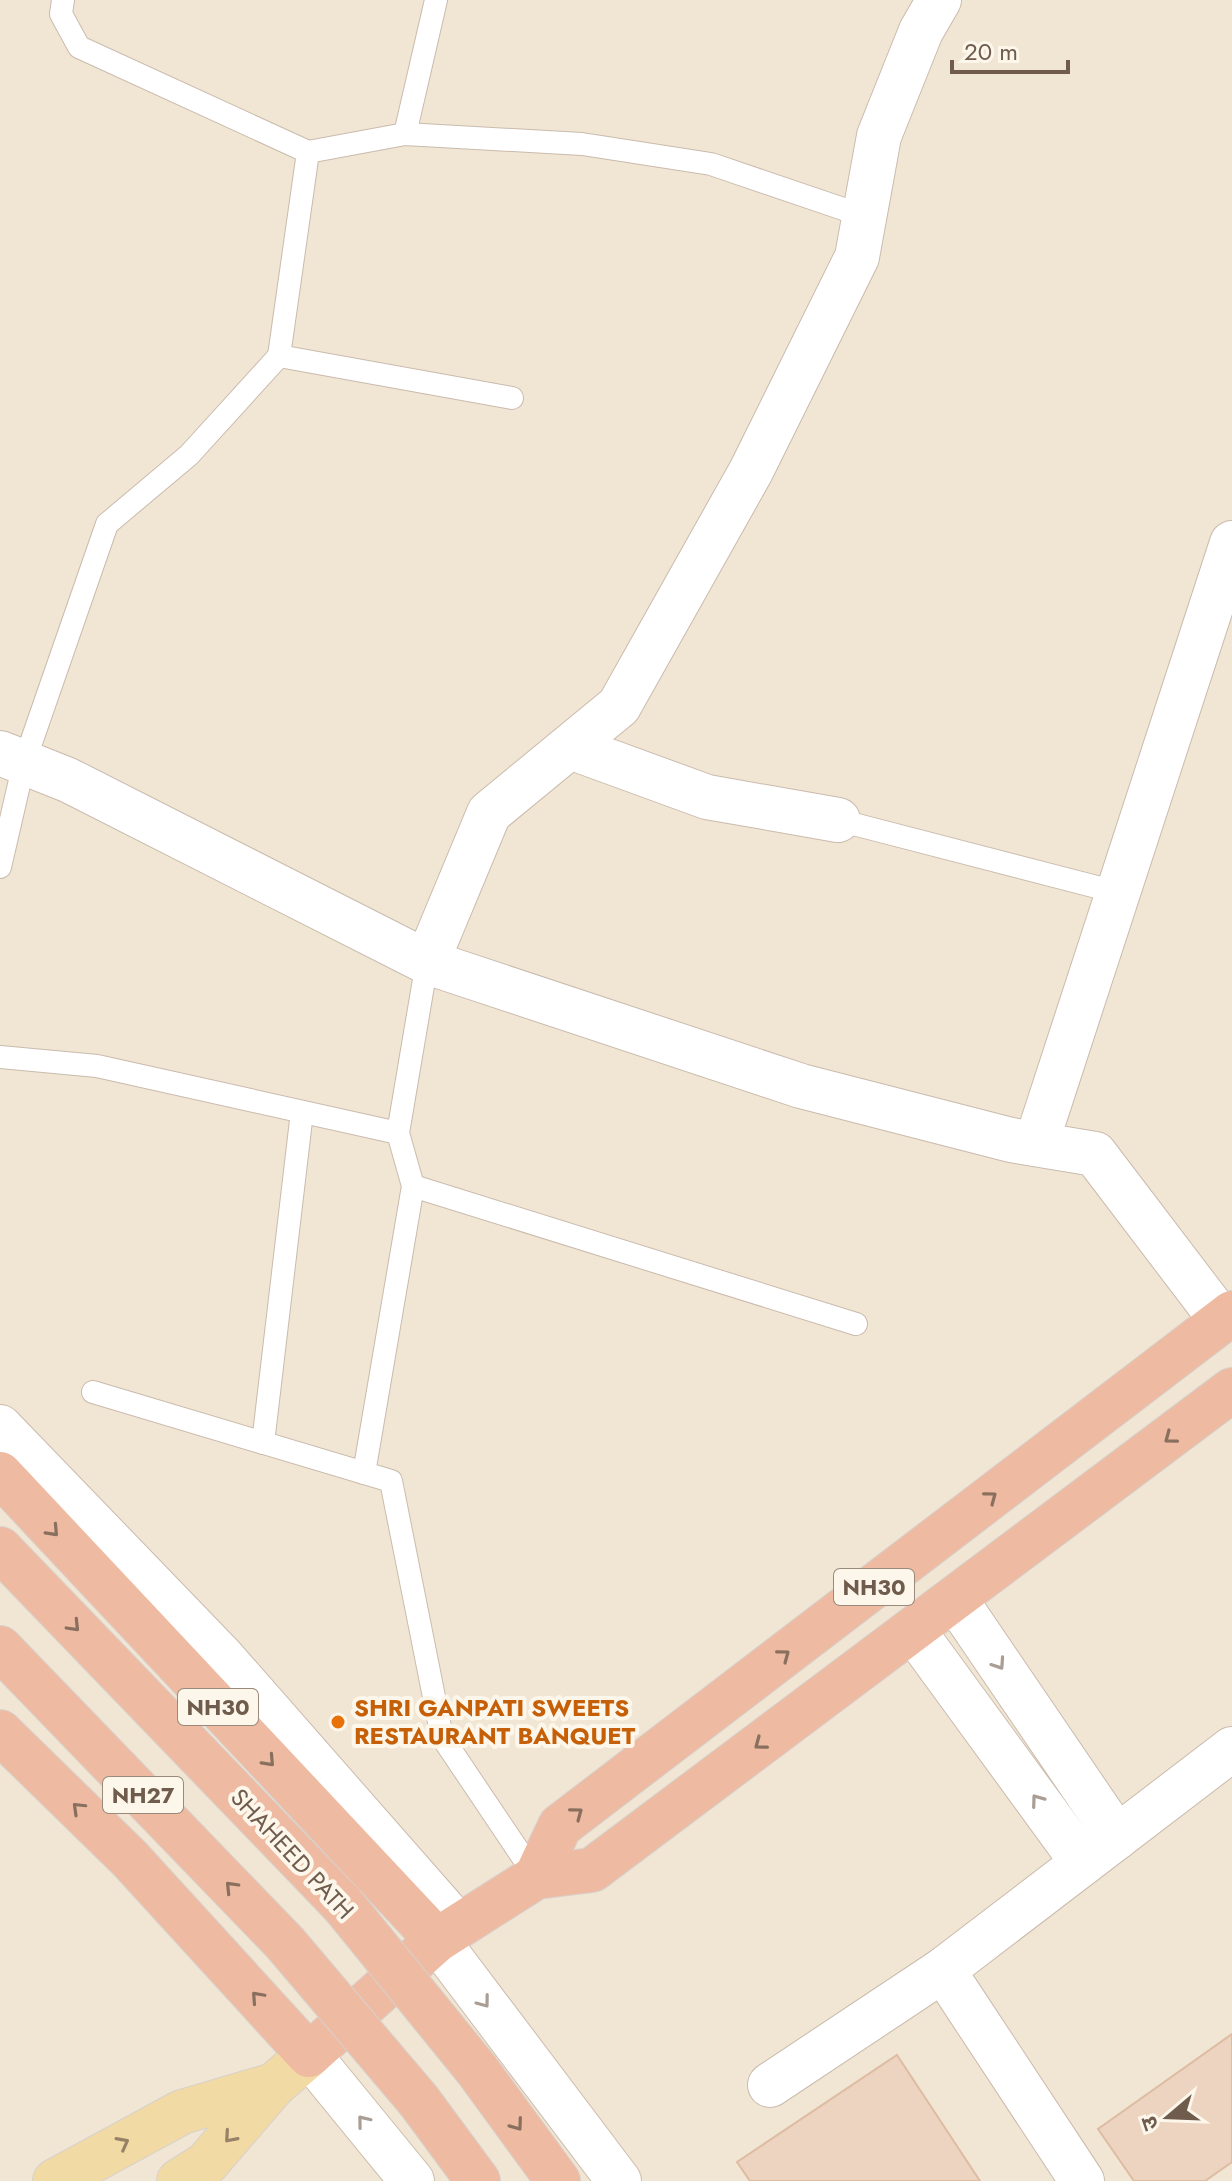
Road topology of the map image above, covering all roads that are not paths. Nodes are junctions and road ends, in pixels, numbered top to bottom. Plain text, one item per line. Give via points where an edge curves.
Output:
1 (63, 0) edge
2 (436, 0) edge
3 (939, 0) edge
4 (405, 134) junction
5 (308, 152) junction
6 (864, 216) junction
7 (279, 356) junction
8 (512, 398) dead end
9 (1232, 543) edge
10 (570, 747) junction
11 (12, 758) edge
12 (838, 820) joint
13 (0, 867) edge
14 (1120, 893) junction
15 (427, 962) junction
16 (0, 1057) edge
17 (302, 1112) junction
18 (398, 1133) junction
19 (1036, 1144) junction
20 (413, 1186) junction
21 (1227, 1317) edge
22 (856, 1324) dead end
23 (1232, 1390) edge
24 (93, 1392) dead end
25 (0, 1427) edge
26 (263, 1443) junction
27 (364, 1473) junction
28 (0, 1474) edge
29 (0, 1549) edge
30 (955, 1599) junction
31 (913, 1630) junction
32 (0, 1648) edge
33 (0, 1732) edge
34 (1232, 1749) edge
35 (1117, 1837) junction
36 (1083, 1863) junction
37 (536, 1877) junction
38 (447, 1933) junction
39 (943, 1970) junction
40 (309, 2055) junction
41 (274, 2085) junction
42 (770, 2085) dead end
43 (55, 2181) edge
44 (179, 2181) edge
45 (412, 2181) edge
46 (478, 2181) edge
47 (558, 2181) edge
48 (619, 2181) edge
49 (1082, 2181) edge

1 - 5 lane via 61,14 79,47
2 - 4 lane
3 - 6 street via 879,136
4 - 5 lane
4 - 6 lane via 582,144 711,164
5 - 7 lane
6 - 10 street via 857,257 751,471 619,706
7 - 8 lane
7 - 11 lane via 189,455 107,524
9 - 14 street
10 - 12 street via 707,797
10 - 15 street via 489,813
11 - 13 lane
11 - 15 street via 68,780
12 - 14 lane
14 - 19 street
15 - 18 lane
15 - 19 street via 801,1086
16 - 17 lane via 97,1066
17 - 18 lane
17 - 26 lane
18 - 20 lane
19 - 21 street via 1095,1154
20 - 22 lane
20 - 27 lane
37 -> 21 highway, NH30 via 560,1826
23 -> 30 highway, NH30
24 - 26 lane
25 - 38 street via 222,1657
26 - 27 lane
27 - 37 lane via 391,1481 442,1737
28 -> 38 highway, NH30
29 -> 47 highway, SHAHEED PATH / NH27, bridge via 343,1905 477,2070
30 - 31 highway, NH30
30 -> 35 street
36 -> 31 street
31 -> 37 highway, NH30 via 592,1870
46 -> 32 highway, NH27, bridge via 419,2101 285,1943
40 -> 33 highway via 130,1859
34 - 35 street
35 - 36 street
36 - 39 street
37 - 38 highway, NH30
38 - 40 highway, NH30
38 -> 48 street
39 - 42 street
39 - 49 street
40 - 41 main road
45 -> 40 street
43 -> 41 main road via 182,2112
41 -> 44 main road via 206,2164

